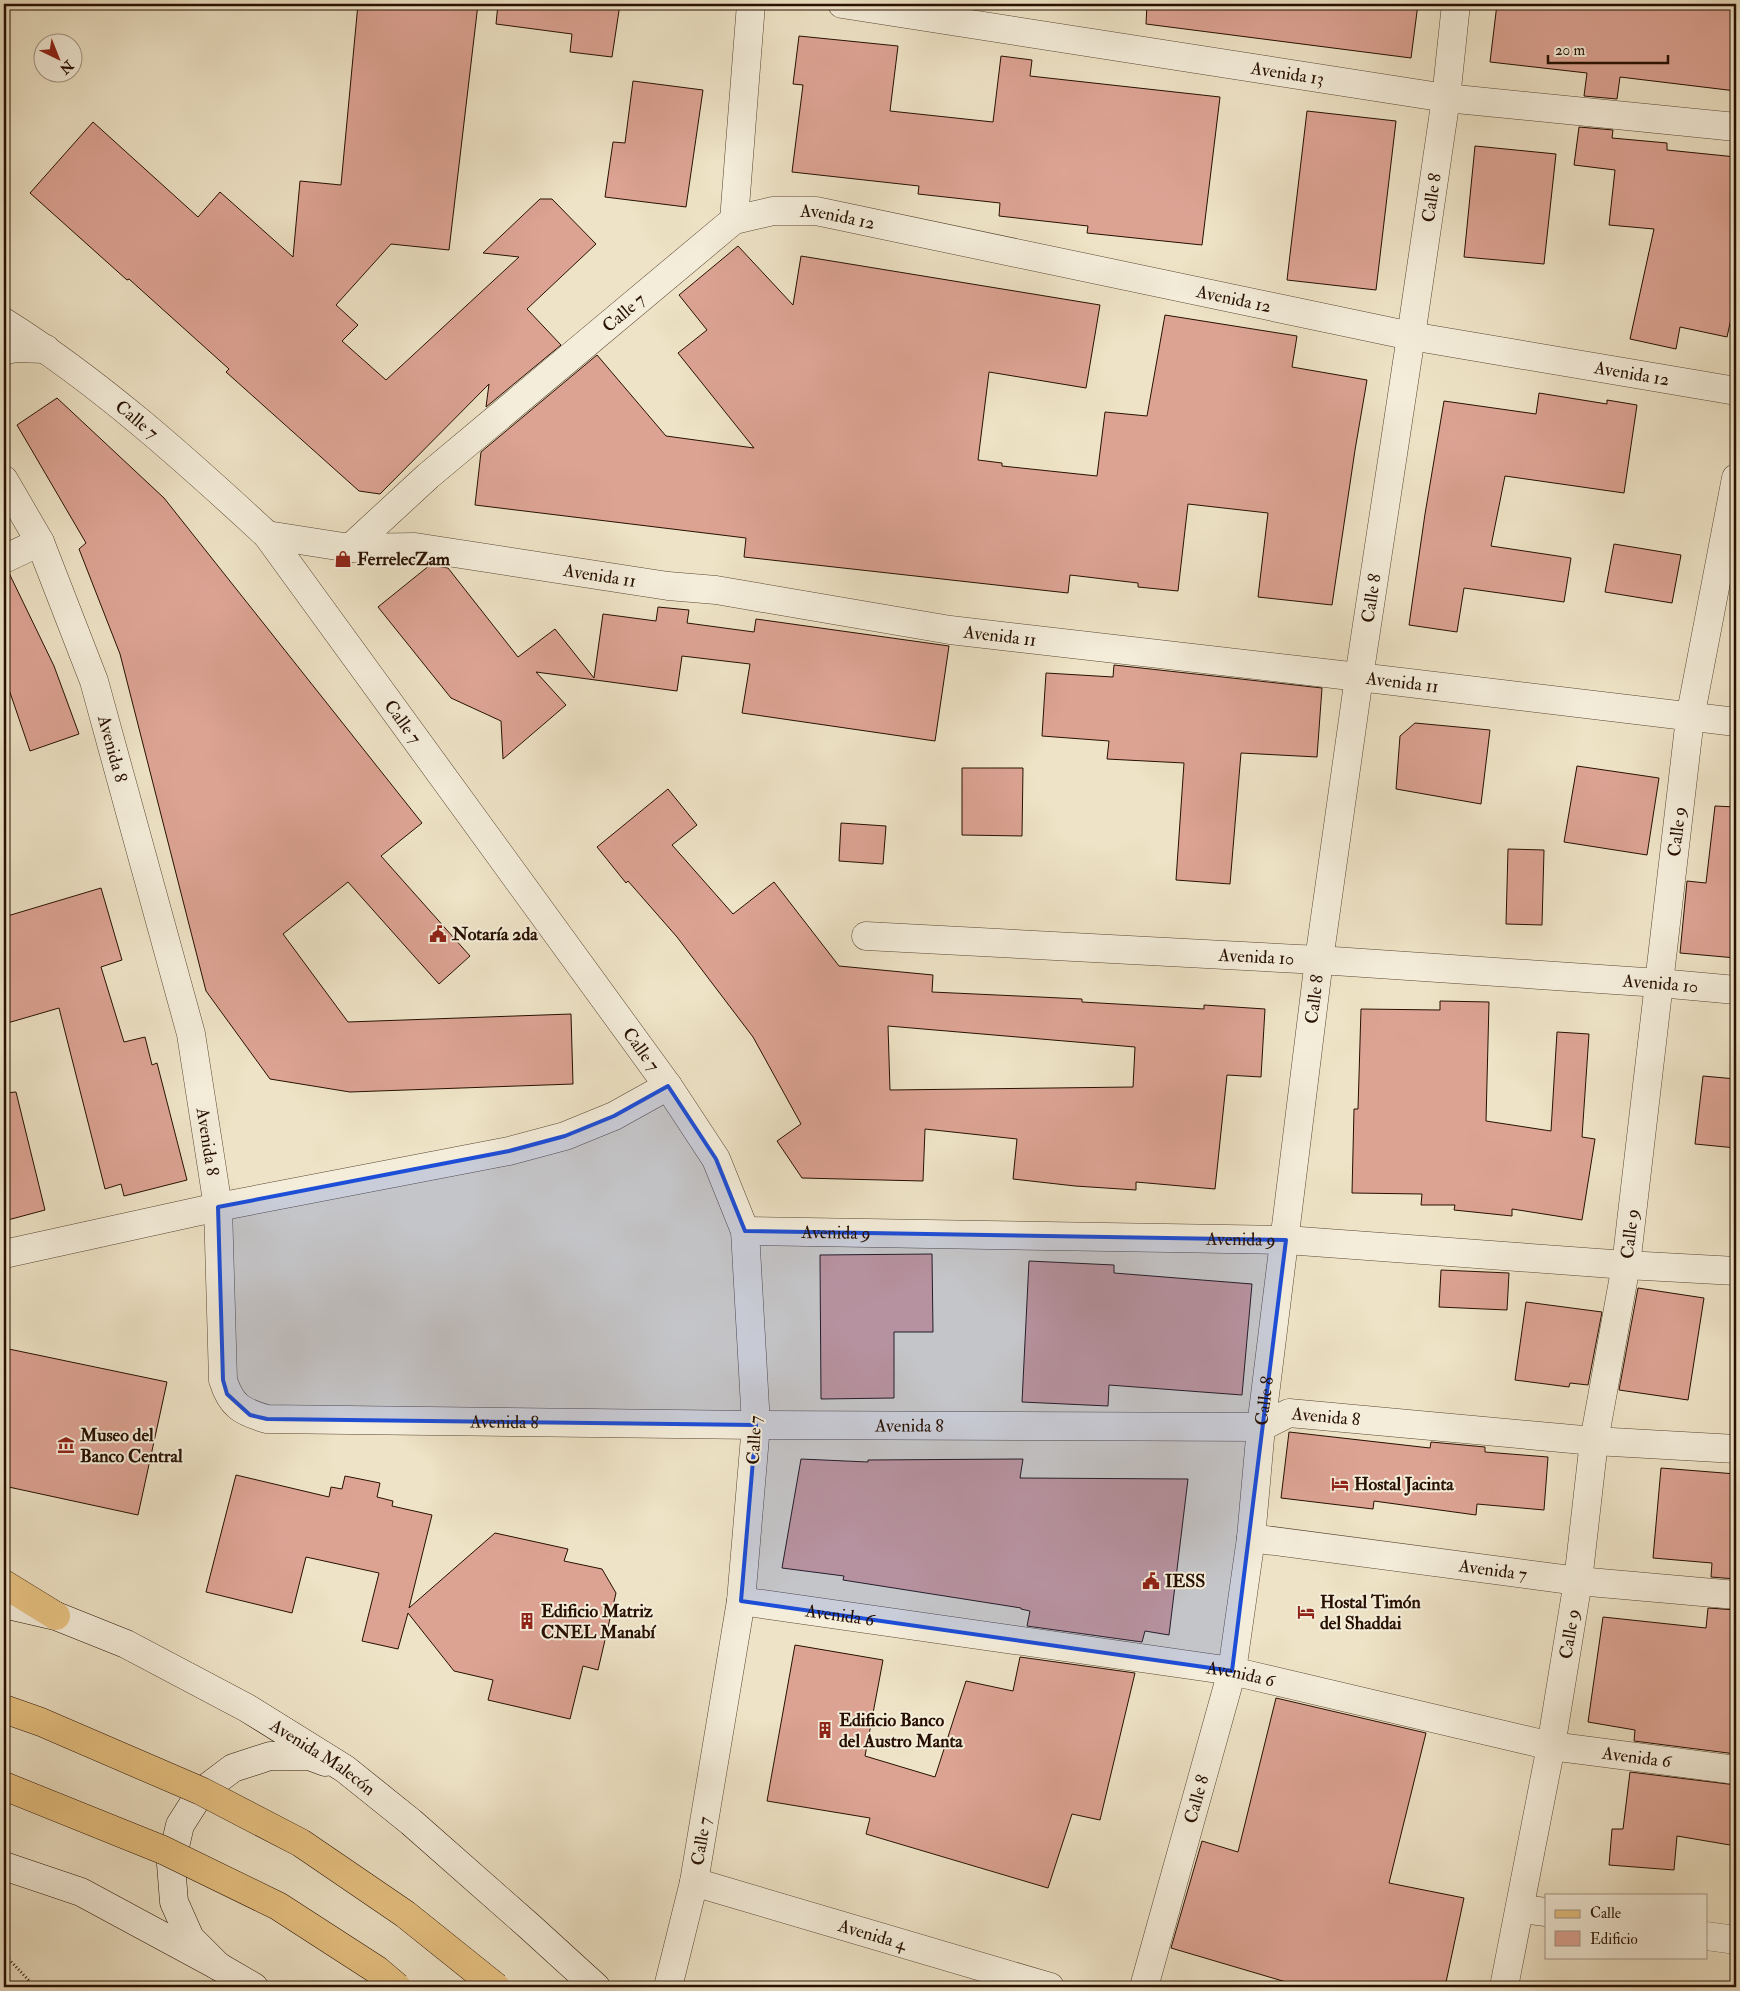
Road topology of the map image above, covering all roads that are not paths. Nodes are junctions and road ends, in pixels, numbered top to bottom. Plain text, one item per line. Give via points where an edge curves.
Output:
1 (751, 4) edge
2 (842, 4) edge
3 (1456, 4) edge
4 (1446, 98) junction
5 (1736, 127) edge
6 (734, 220) junction
7 (4, 322) edge
8 (1412, 336) junction
9 (46, 348) junction
10 (4, 351) edge
11 (1736, 391) edge
12 (1736, 478) edge
13 (4, 480) edge
14 (267, 535) junction
15 (40, 542) junction
16 (350, 548) junction
17 (4, 559) edge
18 (1359, 676) junction
19 (1690, 718) junction
20 (1736, 722) edge
21 (866, 936) dead end
22 (1319, 960) junction
23 (1659, 983) junction
24 (1736, 990) edge
25 (668, 1086) junction
26 (218, 1207) junction
27 (745, 1230) junction
28 (1286, 1240) junction
29 (4, 1254) edge
30 (1626, 1266) junction
31 (1736, 1271) edge
32 (756, 1424) junction
33 (1261, 1427) junction
34 (1594, 1441) junction
35 (1736, 1448) edge
36 (1251, 1538) junction
37 (1578, 1581) junction
38 (4, 1584) edge
39 (1736, 1595) edge
40 (741, 1601) junction
41 (4, 1604) edge
42 (56, 1616) junction
43 (1232, 1671) junction
44 (4, 1710) edge
45 (1551, 1746) junction
46 (345, 1769) junction
47 (1736, 1770) edge
48 (4, 1786) edge
49 (4, 1866) edge
50 (694, 1882) junction
51 (1533, 1910) edge
52 (1708, 1936) edge
53 (1736, 1940) edge
54 (218, 1966) junction
55 (254, 1987) edge
56 (397, 1987) edge
57 (496, 1987) edge
58 (596, 1987) edge
59 (668, 1987) edge
60 (1050, 1987) edge
61 (1144, 1987) edge
62 (1504, 1987) edge

1 - 6 street
2 - 4 street, Avenida 13
3 - 4 street, Calle 8
4 - 5 street, Avenida 13
4 - 8 street, Calle 8
6 - 8 street, Avenida 12 via 773,211 816,211
6 - 16 street, Calle 7 via 428,476
7 - 9 street, Calle 7
8 - 11 street, Avenida 12
8 - 18 street, Calle 8
9 - 10 street
9 - 14 street, Calle 7 via 187,461
12 - 19 street, Calle 9
13 - 15 street, Avenida 8
14 - 16 street, Avenida 11
14 - 25 street, Calle 7
15 - 17 street
15 - 26 street, Avenida 8 via 94,681 191,1034
16 - 18 street, Avenida 11 via 415,547 668,586 716,590 950,630
18 - 19 street, Avenida 11
18 - 22 street, Calle 8
19 - 20 street, Avenida 11
19 - 23 street, Calle 9
21 - 22 street, Avenida 10
22 - 23 street, Avenida 10
22 - 28 street, Calle 8
23 - 24 street, Avenida 10
23 - 30 street, Calle 9
25 - 26 street via 614,1116 565,1136
25 - 27 street, Calle 7 via 716,1159
26 - 29 street
26 - 32 street, Avenida 8 via 223,1380 227,1394 236,1406 250,1415 267,1420
27 - 28 street, Avenida 9
27 - 32 street, Calle 7
28 - 30 street, Avenida 9
28 - 33 street, Calle 8
30 - 31 street, Avenida 9
30 - 34 street, Calle 9
32 - 33 street, Avenida 8
32 - 40 street, Calle 7
33 - 34 street, Avenida 8 via 1289,1413
33 - 36 street, Calle 8
34 - 35 street, Avenida 8
34 - 37 street, Calle 9
36 - 37 street, Avenida 7
36 - 43 street, Calle 8
37 - 39 street, Avenida 7
37 - 45 street, Calle 9
38 - 42 main road
40 - 43 street, Avenida 6
40 - 50 street, Calle 7
41 - 42 street, Avenida Malecón
42 - 46 street, Avenida Malecón via 126,1644 247,1708
43 - 45 street, Avenida 6
43 - 61 street, Calle 8
44 - 57 main road, bridge via 41,1722 201,1792 301,1843 405,1914
45 - 47 street, Avenida 6
45 - 51 street, Calle 9
46 - 54 street via 309,1756 270,1756 233,1768 201,1792 180,1825 171,1864 174,1902 190,1938
46 - 58 street, Avenida Malecón via 433,1842
48 - 56 main road, bridge via 163,1850 278,1906 377,1970
49 - 54 street via 80,1892
50 - 59 street, Calle 7
50 - 60 street, Avenida 4
51 - 62 street, Calle 9
52 - 53 street
54 - 55 street

